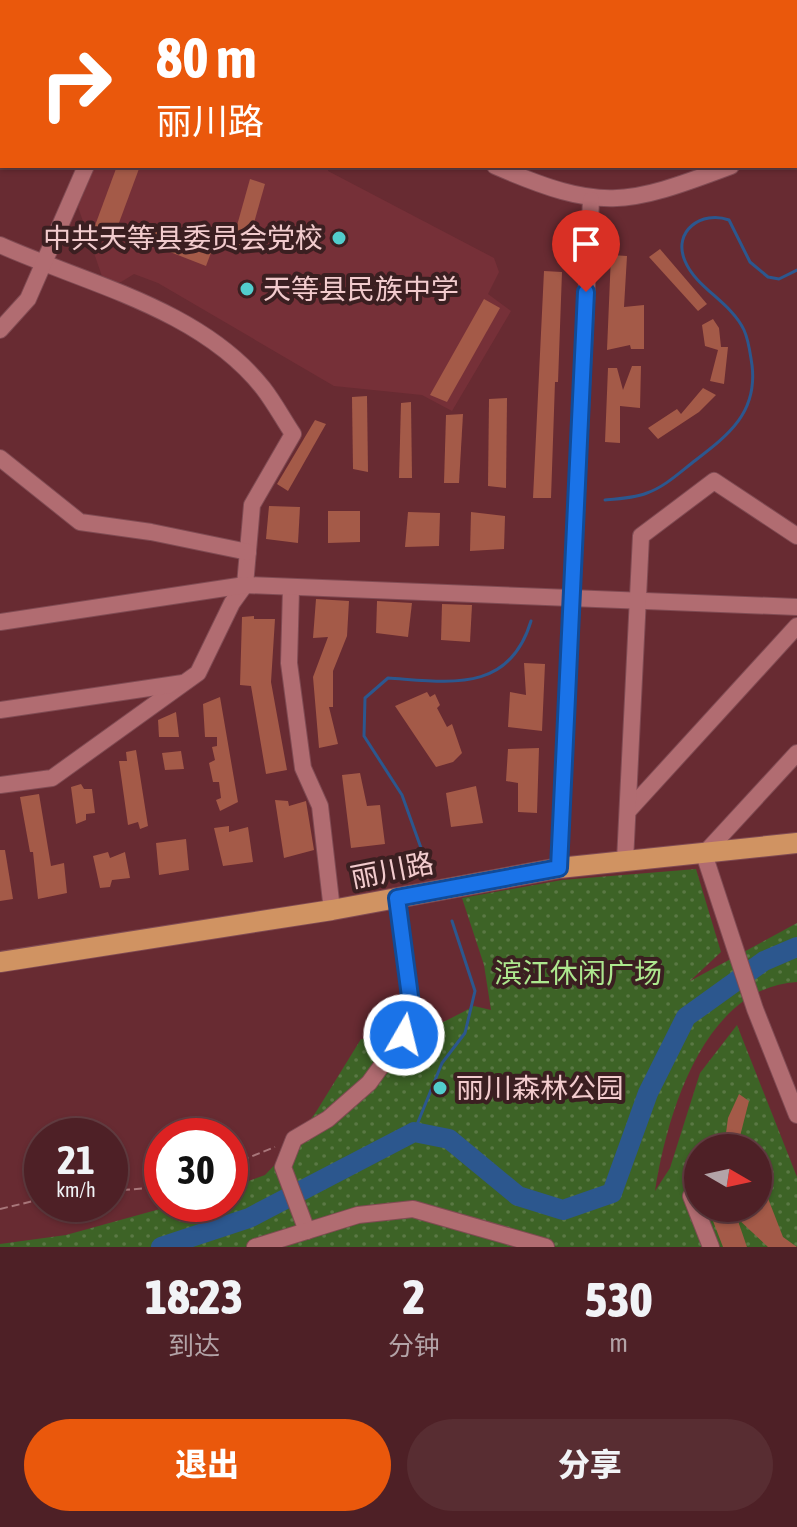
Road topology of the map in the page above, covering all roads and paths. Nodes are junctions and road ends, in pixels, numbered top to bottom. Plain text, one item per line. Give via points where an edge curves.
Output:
1 (85, 168) edge
2 (501, 168) edge
3 (726, 168) edge
4 (591, 200) junction
5 (0, 245) edge
6 (43, 264) junction
7 (0, 330) edge
8 (0, 458) edge
9 (797, 536) edge
10 (248, 552) junction
11 (245, 585) junction
12 (291, 589) junction
13 (572, 598) junction
14 (638, 601) junction
15 (797, 607) edge
16 (0, 622) edge
17 (797, 626) edge
18 (185, 683) junction
19 (0, 710) edge
20 (797, 753) edge
21 (0, 785) edge
22 (628, 811) junction
23 (797, 843) edge
24 (704, 854) junction
25 (625, 861) junction
26 (559, 868) junction
27 (397, 898) junction
28 (332, 910) junction
29 (0, 962) edge
30 (797, 1115) edge
31 (294, 1139) junction
32 (248, 1158) edge
33 (24, 1203) edge
34 (0, 1209) edge
35 (701, 1222) edge
36 (307, 1231) junction
37 (255, 1247) edge
38 (546, 1247) edge
39 (711, 1247) edge

1 - 6 street
2 - 4 street
3 - 4 street via 656,194
4 - 13 street
5 - 6 street
6 - 7 street via 28,299
6 - 10 street via 193,329 262,386 293,434 252,505
8 - 10 street via 80,522
9 - 14 street via 714,481 641,536
10 - 11 street
11 - 12 street
11 - 16 street
11 - 18 street via 198,673
12 - 13 street
12 - 28 street via 289,663 303,768 320,806
13 - 14 street
13 - 26 street
14 - 15 street
14 - 22 street
17 - 22 street
18 - 19 street
18 - 21 street via 52,778
20 - 24 street
22 - 25 street
23 - 24 main road, 丽川路
24 - 25 main road, 丽川路
24 - 30 street
25 - 26 main road, 丽川路
26 - 27 main road, 丽川路
27 - 28 main road, 丽川路
27 - 31 street via 411,1004 404,1035 369,1083 328,1119
28 - 29 main road, 丽川路
31 - 32 path
31 - 36 street via 283,1167
33 - 34 path
35 - 39 street
36 - 37 street
36 - 38 street via 358,1215 413,1209

